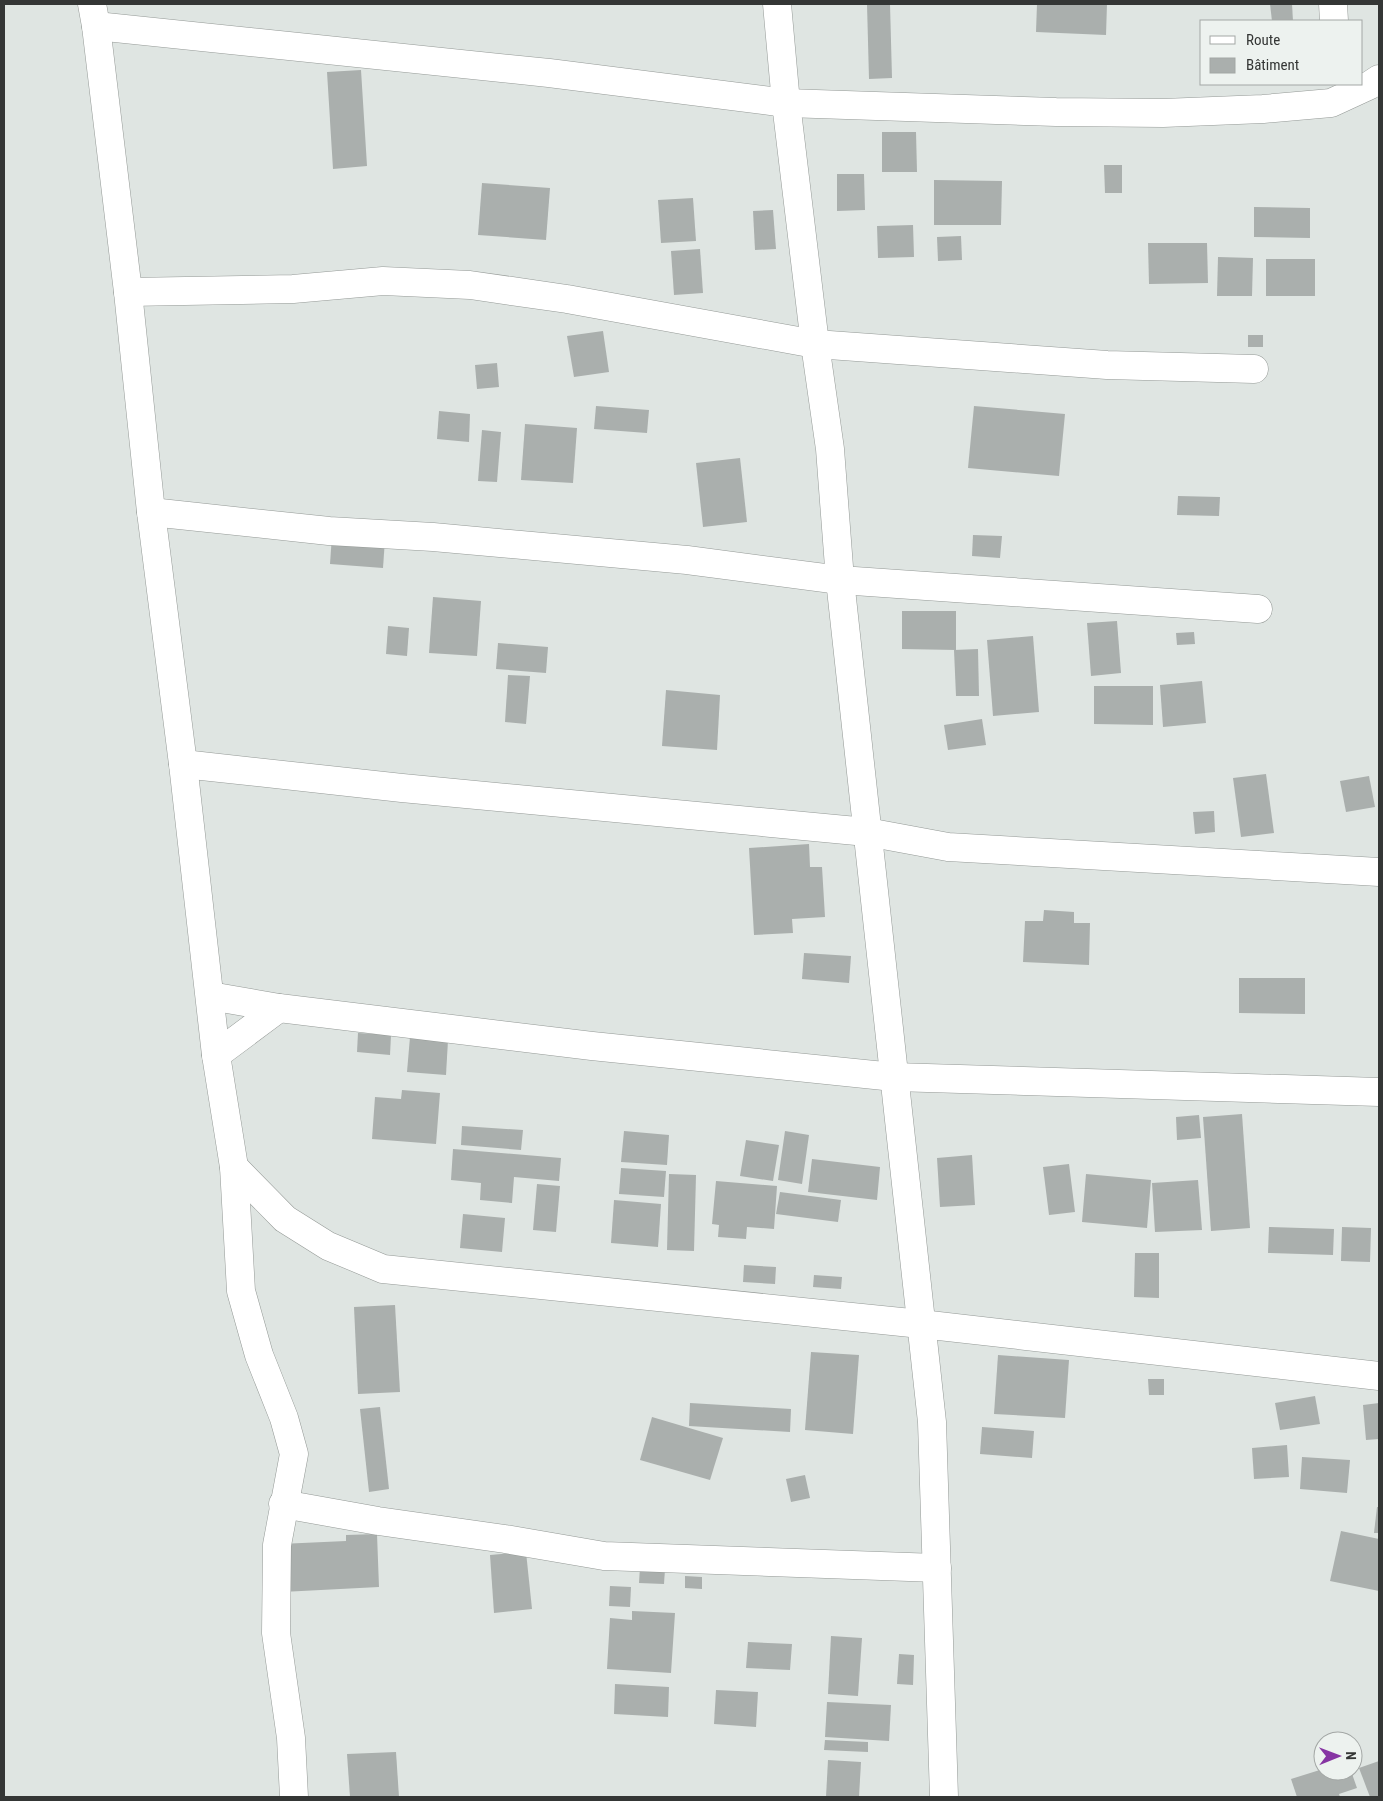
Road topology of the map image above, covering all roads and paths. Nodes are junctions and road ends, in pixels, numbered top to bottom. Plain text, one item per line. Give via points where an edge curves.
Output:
1 (777, 4) edge
2 (1333, 4) edge
3 (94, 15) edge
4 (1334, 20) edge
5 (1379, 79) edge
6 (1331, 93) edge
7 (786, 103) junction
8 (128, 292) junction
9 (815, 344) junction
10 (1254, 370) dead end
11 (151, 512) junction
12 (840, 580) junction
13 (1258, 609) dead end
14 (183, 764) junction
15 (867, 832) junction
16 (1379, 872) edge
17 (210, 996) junction
18 (279, 1008) junction
19 (216, 1055) junction
20 (894, 1077) junction
21 (1379, 1092) edge
22 (234, 1167) junction
23 (921, 1324) junction
24 (1379, 1376) edge
25 (283, 1504) junction
26 (937, 1568) junction
27 (294, 1797) edge
28 (944, 1797) edge

1 - 7 street
2 - 4 street
3 - 7 street
3 - 8 street
5 - 6 street via 1370,85
6 - 7 street via 1263,109 1163,113
7 - 9 street
8 - 9 street via 293,289 383,281 470,285 567,299
8 - 11 street
9 - 10 street via 1107,365
9 - 12 street via 830,449
11 - 12 street via 329,531 687,560
11 - 14 street
12 - 13 street
12 - 15 street
14 - 15 street
14 - 17 street
15 - 16 street via 948,847
15 - 20 street
17 - 18 street
17 - 19 street
18 - 19 street
18 - 20 street via 592,1046
19 - 22 street
20 - 21 street
20 - 23 street
22 - 23 street via 285,1219 328,1246 383,1270
22 - 25 street via 241,1291 259,1355 284,1418 294,1454
23 - 24 street
23 - 26 street via 932,1422
25 - 26 street via 604,1556
25 - 27 street via 276,1545 276,1633 291,1738
26 - 28 street

